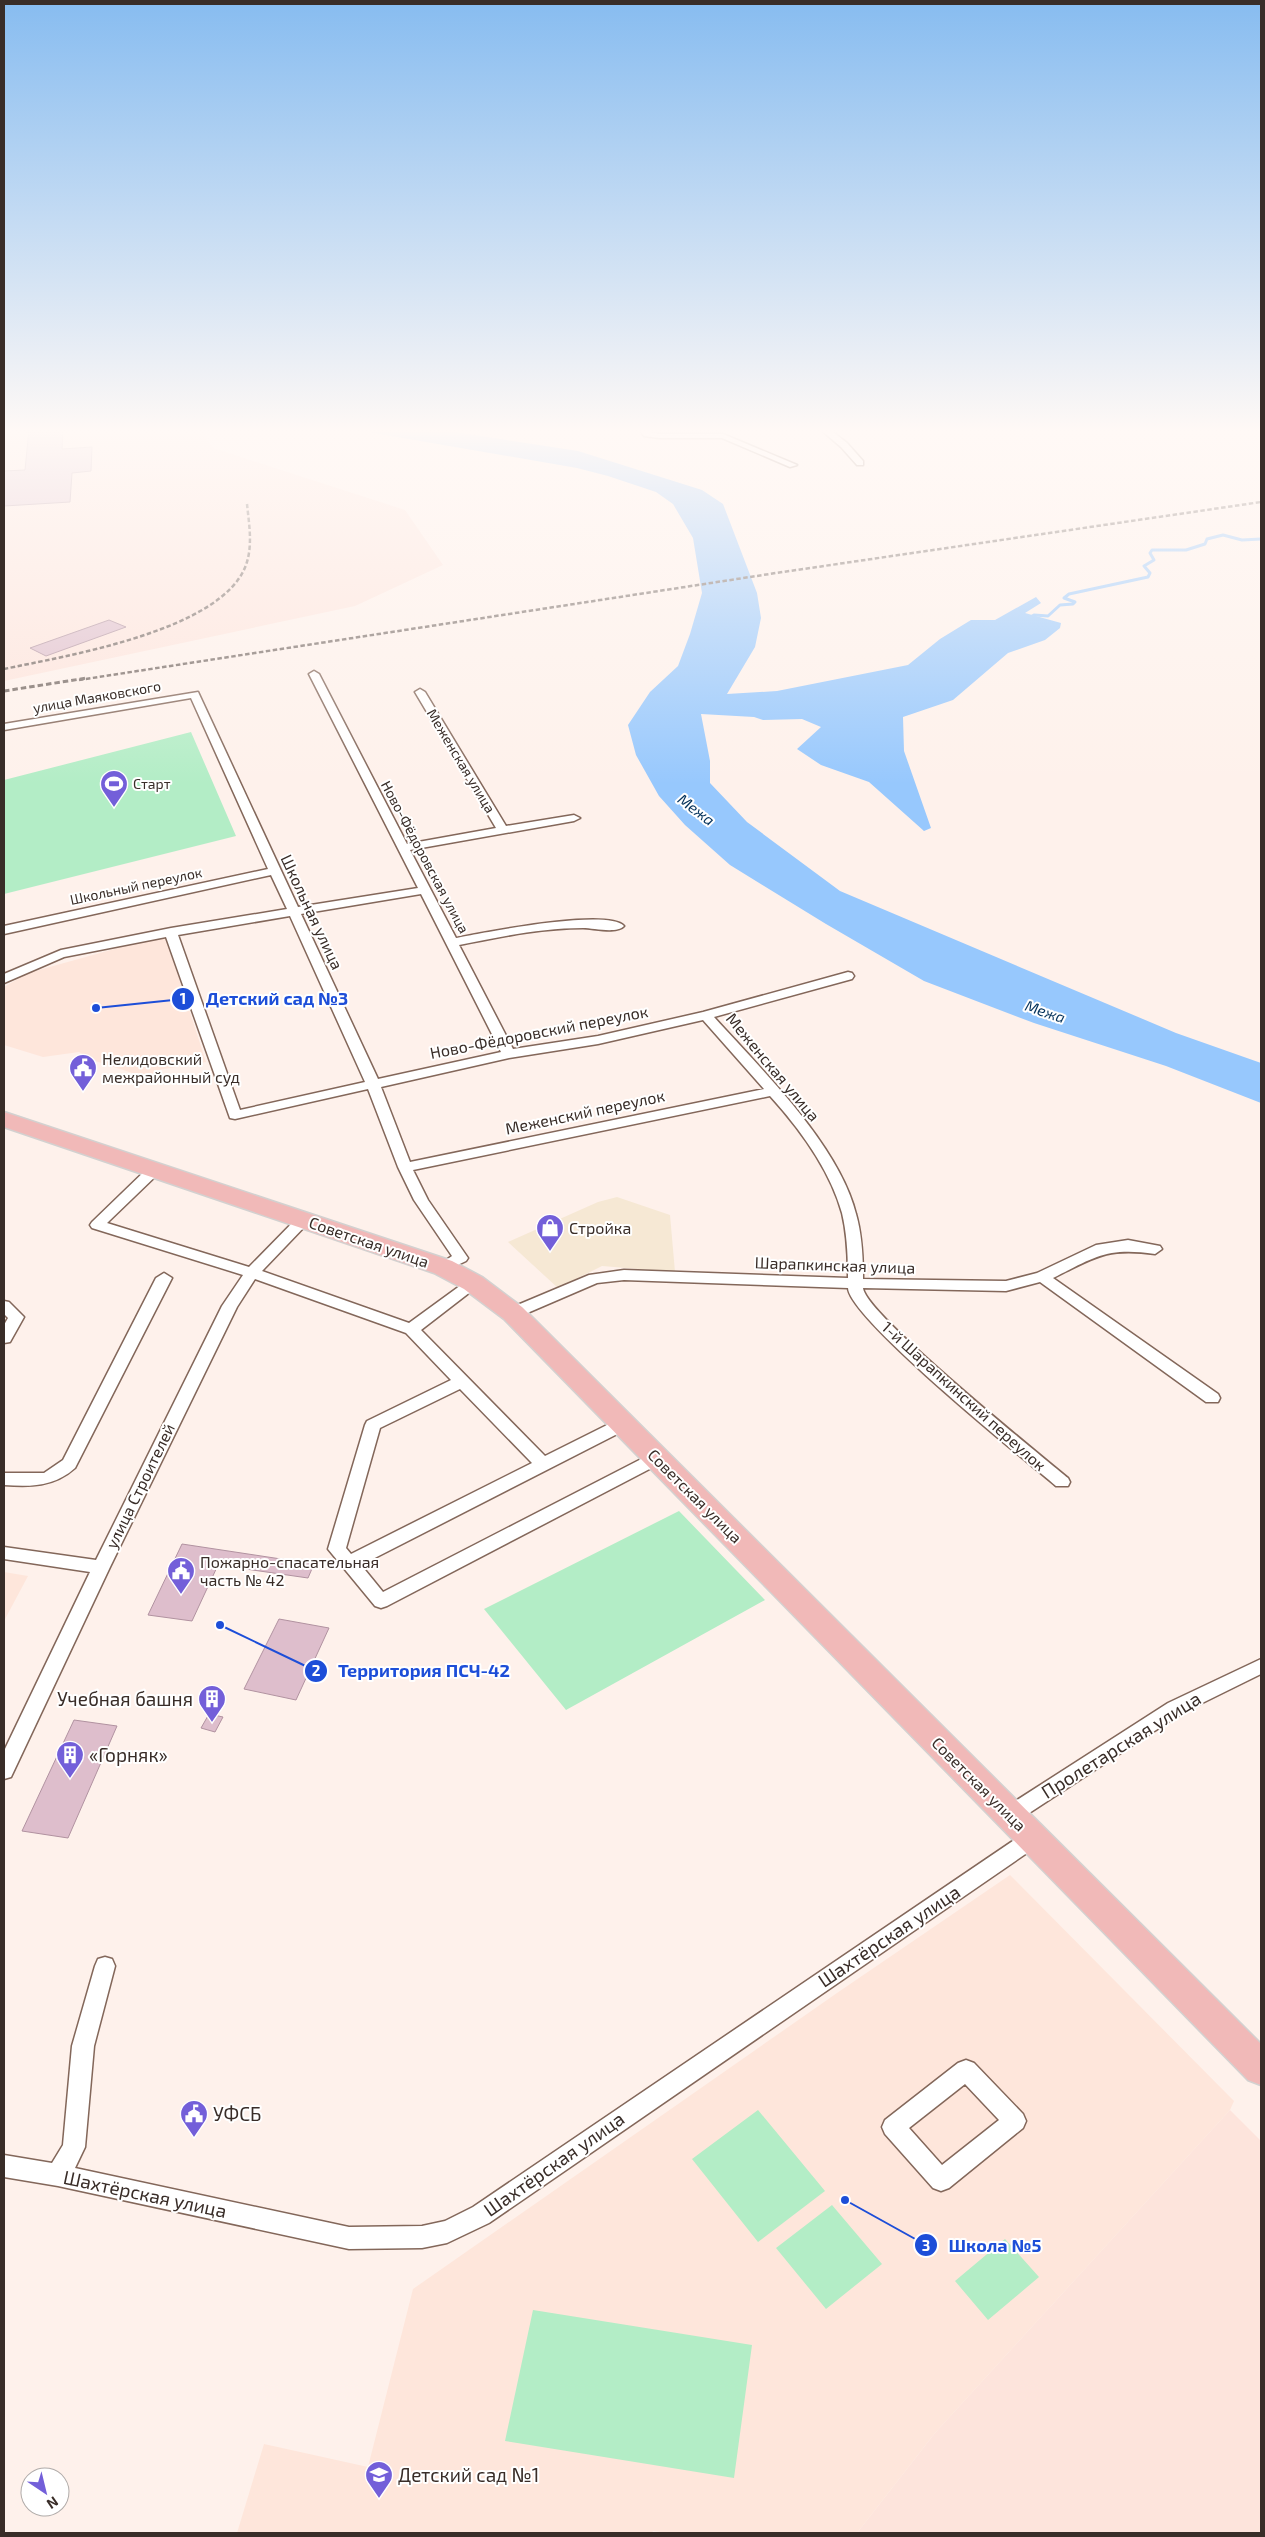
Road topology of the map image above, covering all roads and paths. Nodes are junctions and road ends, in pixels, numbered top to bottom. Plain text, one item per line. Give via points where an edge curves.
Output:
1 (314, 674) dead end
2 (420, 692) dead end
3 (194, 694) joint
4 (4, 727) edge
5 (574, 818) dead end
6 (502, 830) junction
7 (402, 848) junction
8 (275, 871) junction
9 (426, 890) junction
10 (294, 912) junction
11 (618, 926) dead end
12 (4, 930) edge
13 (171, 932) junction
14 (453, 942) junction
15 (848, 976) dead end
16 (4, 979) edge
17 (706, 1016) junction
18 (510, 1054) junction
19 (373, 1084) junction
20 (772, 1091) junction
21 (4, 1119) edge
22 (405, 1167) junction
23 (155, 1169) junction
24 (304, 1220) junction
25 (1155, 1249) dead end
26 (443, 1267) junction
27 (252, 1273) junction
28 (1042, 1277) junction
29 (164, 1278) dead end
30 (473, 1283) junction
31 (856, 1283) junction
32 (4, 1306) edge
33 (513, 1313) junction
34 (411, 1329) junction
35 (4, 1338) edge
36 (462, 1381) junction
37 (1212, 1398) dead end
38 (623, 1424) junction
39 (657, 1458) junction
40 (543, 1464) junction
41 (4, 1479) edge
42 (1062, 1482) dead end
43 (4, 1553) edge
44 (349, 1563) junction
45 (101, 1566) junction
46 (1261, 1666) edge
47 (4, 1771) edge
48 (1010, 1815) junction
49 (1033, 1838) junction
50 (105, 1966) dead end
51 (1261, 2068) edge
52 (1015, 2121) joint
53 (4, 2166) edge
54 (58, 2175) junction

1 - 7 street, Ново-Фёдоровская улица
2 - 6 street, Меженская улица
3 - 4 street, улица Маяковского
3 - 8 street, Школьная улица
5 - 6 street
6 - 7 street
7 - 9 street, Ново-Фёдоровская улица
8 - 10 street, Школьная улица
8 - 12 street, Школьный переулок
9 - 10 street
9 - 14 street, Ново-Фёдоровская улица
10 - 13 street
10 - 19 street, Школьная улица
11 - 14 street via 551,924
13 - 16 street via 61,954
13 - 19 street, Ново-Фёдоровский переулок via 235,1115
14 - 18 street, Ново-Фёдоровская улица
15 - 17 street, Ново-Фёдоровский переулок
17 - 18 street, Ново-Фёдоровский переулок via 598,1040
17 - 20 street, Меженская улица
18 - 19 street, Ново-Фёдоровский переулок
19 - 22 street, Школьная улица
20 - 22 street, Меженский переулок
20 - 31 street, Меженская улица via 794,1114 836,1178 849,1213
21 - 23 main road, Советская улица
22 - 26 street, Школьная улица via 421,1200 461,1258
23 - 24 main road, Советская улица
23 - 27 street via 97,1225
24 - 26 main road, Советская улица
24 - 27 street, улица Строителей
25 - 28 street, Шарапкинская улица via 1128,1245 1096,1250
26 - 30 main road, Советская улица
27 - 34 street
27 - 45 street, улица Строителей via 230,1306
28 - 31 street, Шарапкинская улица via 1006,1286
28 - 37 street
29 - 41 street via 69,1464 48,1479
30 - 33 main road, Советская улица
30 - 34 street
31 - 33 street, Шарапкинская улица via 624,1275 594,1278
31 - 42 street, 1-й Шарапкинский переулок via 856,1292 888,1331 966,1402
32 - 35 street via 16,1317
33 - 38 main road, Советская улица
34 - 36 street
36 - 40 street
36 - 44 street via 373,1425 337,1549
38 - 39 main road, Советская улица
38 - 40 street
39 - 44 street via 381,1601
39 - 48 main road, Советская улица
40 - 44 street
43 - 45 street
45 - 47 street, улица Строителей
46 - 48 street, Пролетарская улица via 1175,1708
48 - 49 main road, Советская улица
49 - 51 main road, Советская улица
49 - 54 street, Шахтёрская улица via 481,2215 447,2232 422,2237 349,2238
50 - 54 street via 83,2046 74,2147
52 - 52 street via 941,2180 893,2127 966,2070
53 - 54 street, Шахтёрская улица

